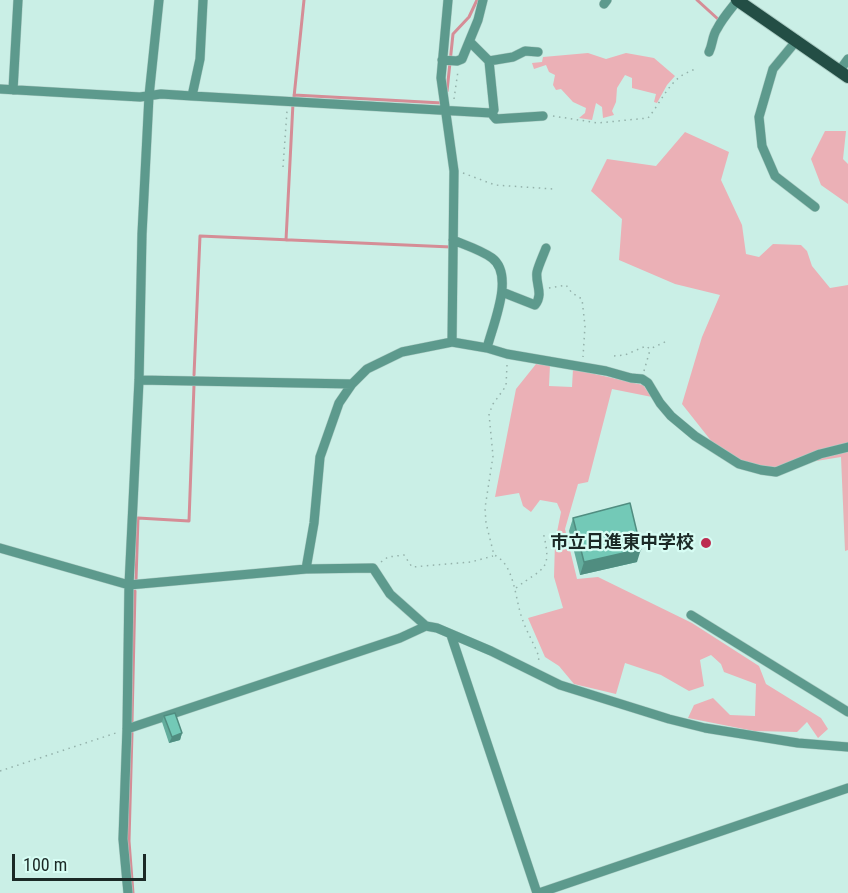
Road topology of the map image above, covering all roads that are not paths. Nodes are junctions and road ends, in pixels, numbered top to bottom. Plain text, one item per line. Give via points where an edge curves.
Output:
1 (18, 0) edge
2 (159, 0) edge
3 (203, 0) edge
4 (448, 0) edge
5 (483, 0) edge
6 (737, 0) edge
7 (797, 40) junction
8 (470, 42) junction
9 (538, 52) dead end
10 (709, 52) dead end
11 (848, 59) edge
12 (442, 60) junction
13 (489, 61) junction
14 (844, 73) edge
15 (0, 89) edge
16 (13, 90) junction
17 (149, 96) junction
18 (192, 96) junction
19 (447, 111) junction
20 (491, 113) junction
21 (543, 116) road end
22 (815, 207) dead end
23 (453, 240) junction
24 (546, 248) dead end
25 (502, 292) junction
26 (452, 342) junction
27 (487, 348) junction
28 (139, 380) junction
29 (351, 384) junction
30 (848, 447) edge
31 (0, 548) edge
32 (306, 569) junction
33 (129, 585) junction
34 (691, 615) dead end
35 (426, 626) junction
36 (451, 635) junction
37 (848, 712) edge
38 (127, 729) junction
39 (848, 747) edge
40 (848, 788) edge
41 (128, 893) edge
42 (538, 893) edge

1 - 16 street
2 - 17 street
3 - 18 street via 203,32
4 - 12 street
5 - 8 street
6 - 7 main road
6 - 10 street via 714,34
7 - 14 main road
7 - 22 street via 773,69 759,117 762,146 775,176
8 - 12 street via 462,60
8 - 13 street
9 - 13 street via 525,51
11 - 14 street
12 - 19 street
13 - 20 street via 494,110
15 - 16 street
16 - 17 street
17 - 18 street
17 - 28 street via 141,234
18 - 19 street
19 - 20 street
19 - 23 street via 454,173
20 - 21 street via 496,118
23 - 25 street via 499,265
23 - 26 street
24 - 25 street via 537,273 540,289 535,305
25 - 27 street
26 - 27 street
26 - 29 street via 402,352 367,369
27 - 30 street via 642,379 671,416 739,464 776,472
28 - 29 street
28 - 33 street
29 - 32 street via 339,403 320,458
31 - 33 street
32 - 33 street
32 - 35 street via 373,568 390,594
33 - 38 street
34 - 37 street
35 - 36 street
35 - 38 street
36 - 39 street via 571,689 696,725 798,743
36 - 42 street
38 - 41 street via 123,839
40 - 42 street

